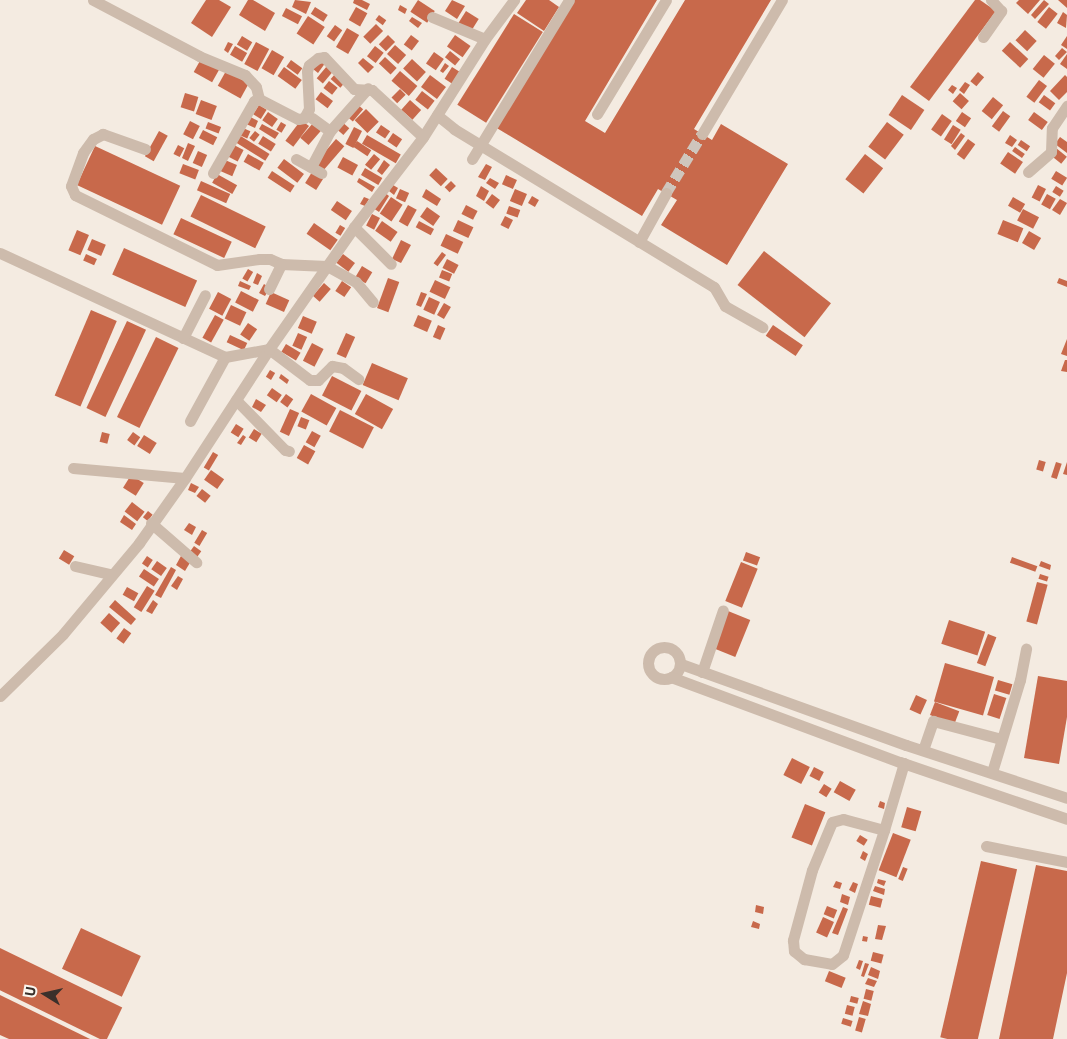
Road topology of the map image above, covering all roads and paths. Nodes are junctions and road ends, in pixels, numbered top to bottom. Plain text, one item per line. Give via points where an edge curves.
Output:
1 (93, 0) edge
2 (514, 0) edge
3 (569, 0) edge
4 (666, 0) edge
5 (782, 0) edge
6 (992, 0) edge
7 (432, 17) dead end
8 (983, 37) dead end
9 (485, 39) junction
10 (368, 88) junction
11 (259, 99) junction
12 (1067, 106) edge
13 (597, 114) dead end
14 (437, 115) junction
15 (312, 118) dead end
16 (330, 131) junction
17 (702, 134) tunnel mouth
18 (423, 137) junction
19 (481, 144) junction
20 (145, 149) dead end
21 (296, 159) dead end
22 (472, 159) dead end
23 (1028, 172) dead end
24 (213, 173) dead end
25 (666, 193) tunnel mouth
26 (354, 227) junction
27 (639, 242) junction
28 (0, 252) edge
29 (281, 264) junction
30 (390, 264) dead end
31 (327, 266) junction
32 (269, 289) dead end
33 (205, 295) dead end
34 (373, 302) dead end
35 (762, 327) dead end
36 (183, 338) junction
37 (269, 349) junction
38 (225, 357) junction
39 (358, 379) dead end
40 (236, 400) junction
41 (190, 421) dead end
42 (289, 451) dead end
43 (73, 468) dead end
44 (185, 478) junction
45 (151, 524) junction
46 (196, 562) dead end
47 (75, 566) dead end
48 (111, 574) junction
49 (723, 610) dead end
50 (1026, 650) dead end
51 (680, 664) junction
52 (702, 672) junction
53 (671, 677) junction
54 (0, 696) edge
55 (1001, 739) junction
56 (906, 745) junction
57 (924, 750) junction
58 (902, 762) junction
59 (992, 772) junction
60 (1067, 798) edge
61 (1067, 819) edge
62 (884, 830) junction
63 (986, 846) dead end
64 (1067, 862) edge

1 - 11 street via 198,56 245,75 256,87
2 - 9 street
3 - 19 street
4 - 13 street
5 - 17 street
6 - 8 street via 1001,11
7 - 9 street
9 - 14 street
10 - 11 street via 354,88 324,57 309,65 307,71 309,109 304,118 298,119
10 - 16 street
10 - 18 street
11 - 24 street via 254,101
12 - 23 street via 1052,128 1051,152
14 - 18 street
14 - 19 street
15 - 16 street
16 - 21 street via 316,170
18 - 26 street
19 - 22 street
19 - 27 street
20 - 29 street via 103,134 93,139 83,153 71,186 75,195 217,265 259,258
25 - 27 street
26 - 30 street
26 - 31 street
27 - 35 street via 714,287 725,306
28 - 36 street
29 - 31 street
29 - 32 street
31 - 34 street via 356,282
31 - 37 street
33 - 36 street
36 - 38 street
37 - 38 street
37 - 39 street via 310,380 318,380 332,366 344,368
37 - 40 street
38 - 41 street
40 - 42 street
40 - 44 street
43 - 44 street
44 - 45 street
45 - 46 street
45 - 48 street
47 - 48 street
48 - 54 street via 62,634
49 - 52 street
50 - 55 street
51 - 52 street
51 - 53 street via 678,672
51 - 53 street via 680,657 670,647 657,648 651,653 652,673 658,677
52 - 56 street
53 - 58 street
55 - 57 street via 933,721
55 - 59 street
56 - 57 street
56 - 58 street
57 - 59 street
58 - 61 street
58 - 62 street
59 - 60 street
62 - 62 street via 843,955 832,964 804,959 794,951 792,940 812,870 832,822 843,819
63 - 64 street

